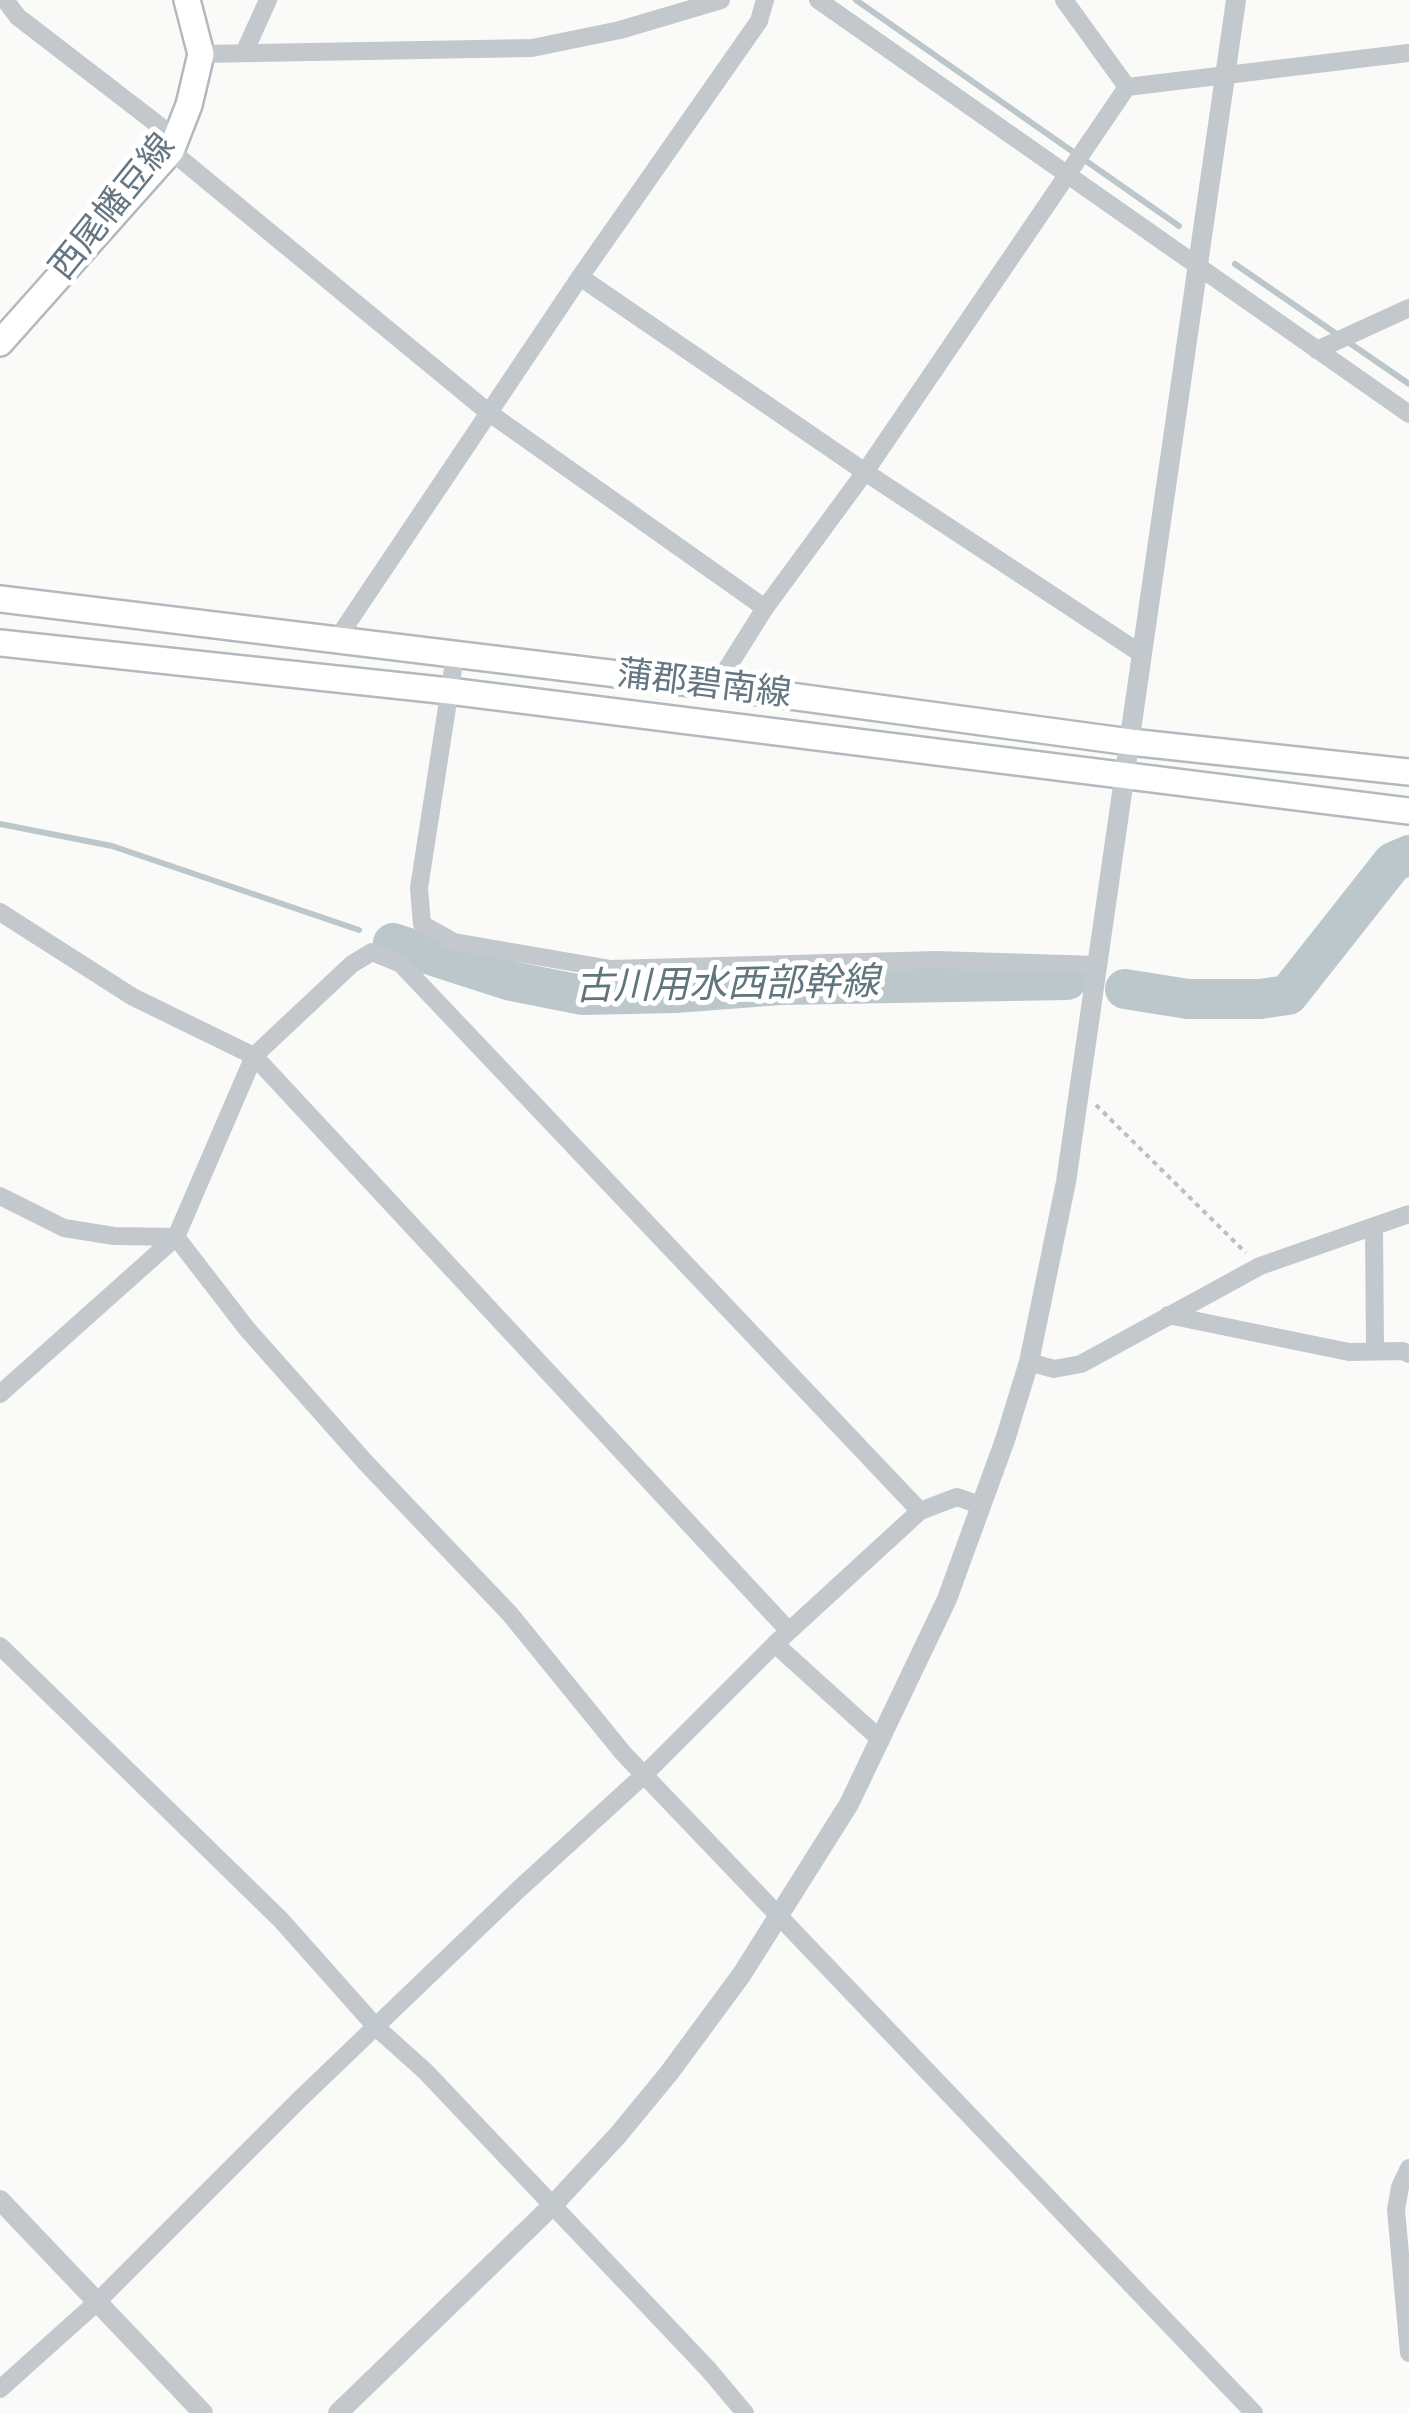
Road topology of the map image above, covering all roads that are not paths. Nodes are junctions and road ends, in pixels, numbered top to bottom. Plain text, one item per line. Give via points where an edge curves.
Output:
1 (6, 0) edge
2 (188, 0) edge
3 (268, 0) edge
4 (720, 0) edge
5 (764, 0) edge
6 (818, 0) edge
7 (1064, 0) edge
8 (1236, 0) edge
9 (244, 53) junction
10 (200, 54) junction
11 (1407, 57) edge
12 (1226, 75) junction
13 (1127, 87) junction
14 (171, 151) junction
15 (1074, 164) junction
16 (1199, 267) junction
17 (580, 278) junction
18 (1409, 308) edge
19 (1, 340) edge
20 (1322, 348) junction
21 (488, 412) junction
22 (1409, 414) edge
23 (865, 472) junction
24 (0, 598) edge
25 (764, 608) junction
26 (336, 639) junction
27 (0, 644) edge
28 (1140, 653) junction
29 (455, 656) junction
30 (716, 686) junction
31 (449, 691) junction
32 (1130, 742) junction
33 (1409, 772) edge
34 (1126, 778) junction
35 (1409, 811) edge
36 (0, 912) edge
37 (1098, 965) junction
38 (254, 1056) junction
39 (0, 1196) edge
40 (1409, 1214) edge
41 (1374, 1226) junction
42 (176, 1237) junction
43 (1168, 1316) junction
44 (1375, 1352) junction
45 (1409, 1354) edge
46 (1029, 1362) junction
47 (0, 1394) edge
48 (980, 1505) junction
49 (920, 1511) junction
50 (782, 1638) junction
51 (0, 1646) edge
52 (881, 1740) junction
53 (645, 1774) junction
54 (779, 1916) junction
55 (378, 2028) junction
56 (1409, 2168) edge
57 (0, 2200) edge
58 (552, 2206) junction
59 (96, 2302) junction
60 (1409, 2353) edge
61 (0, 2388) edge
62 (203, 2413) edge
63 (338, 2413) edge
64 (745, 2413) edge
65 (1254, 2413) edge

1 - 14 street via 18,17 162,127
2 - 10 main road, 西尾幡豆線
3 - 9 street
4 - 9 street via 532,48
5 - 17 street via 760,21
6 - 15 street
7 - 13 street
8 - 12 street
9 - 10 street
10 - 14 main road, 西尾幡豆線
11 - 12 street
12 - 13 street
12 - 16 street
13 - 15 street
14 - 19 main road, 西尾幡豆線
14 - 21 street
15 - 16 street
15 - 23 street
16 - 20 street
16 - 28 street
17 - 21 street
17 - 23 street
18 - 20 street
20 - 22 street
21 - 25 street
21 - 26 street
23 - 25 street
23 - 28 street
24 - 26 main road, 蒲郡碧南線
25 - 30 street
26 - 29 main road, 蒲郡碧南線
27 - 31 main road, 蒲郡碧南線
28 - 32 street
29 - 30 main road, 蒲郡碧南線
29 - 31 street
30 - 32 main road, 蒲郡碧南線
31 - 34 main road, 蒲郡碧南線
31 - 37 street via 419,888 422,924 454,942 611,969 936,960
32 - 33 main road, 蒲郡碧南線
32 - 34 street
34 - 35 main road, 蒲郡碧南線
34 - 37 street
36 - 38 street via 132,997
37 - 46 street via 1066,1182
38 - 42 street
38 - 49 street via 352,964 372,952 401,964
38 - 50 street
39 - 42 street via 64,1228
40 - 41 street
41 - 43 street via 1260,1266
41 - 44 street
42 - 47 street
42 - 53 street via 247,1329 510,1614
43 - 44 street
43 - 46 street via 1081,1364 1054,1368
44 - 45 street
46 - 48 street
48 - 49 street via 957,1497
48 - 52 street via 948,1599
49 - 50 street
50 - 52 street
50 - 53 street
51 - 55 street via 281,1920
52 - 54 street
53 - 54 street
53 - 55 street
54 - 58 street via 670,2073
54 - 65 street
55 - 58 street
55 - 59 street
56 - 60 street via 1396,2210
57 - 59 street
58 - 63 street
58 - 64 street
59 - 61 street
59 - 62 street

